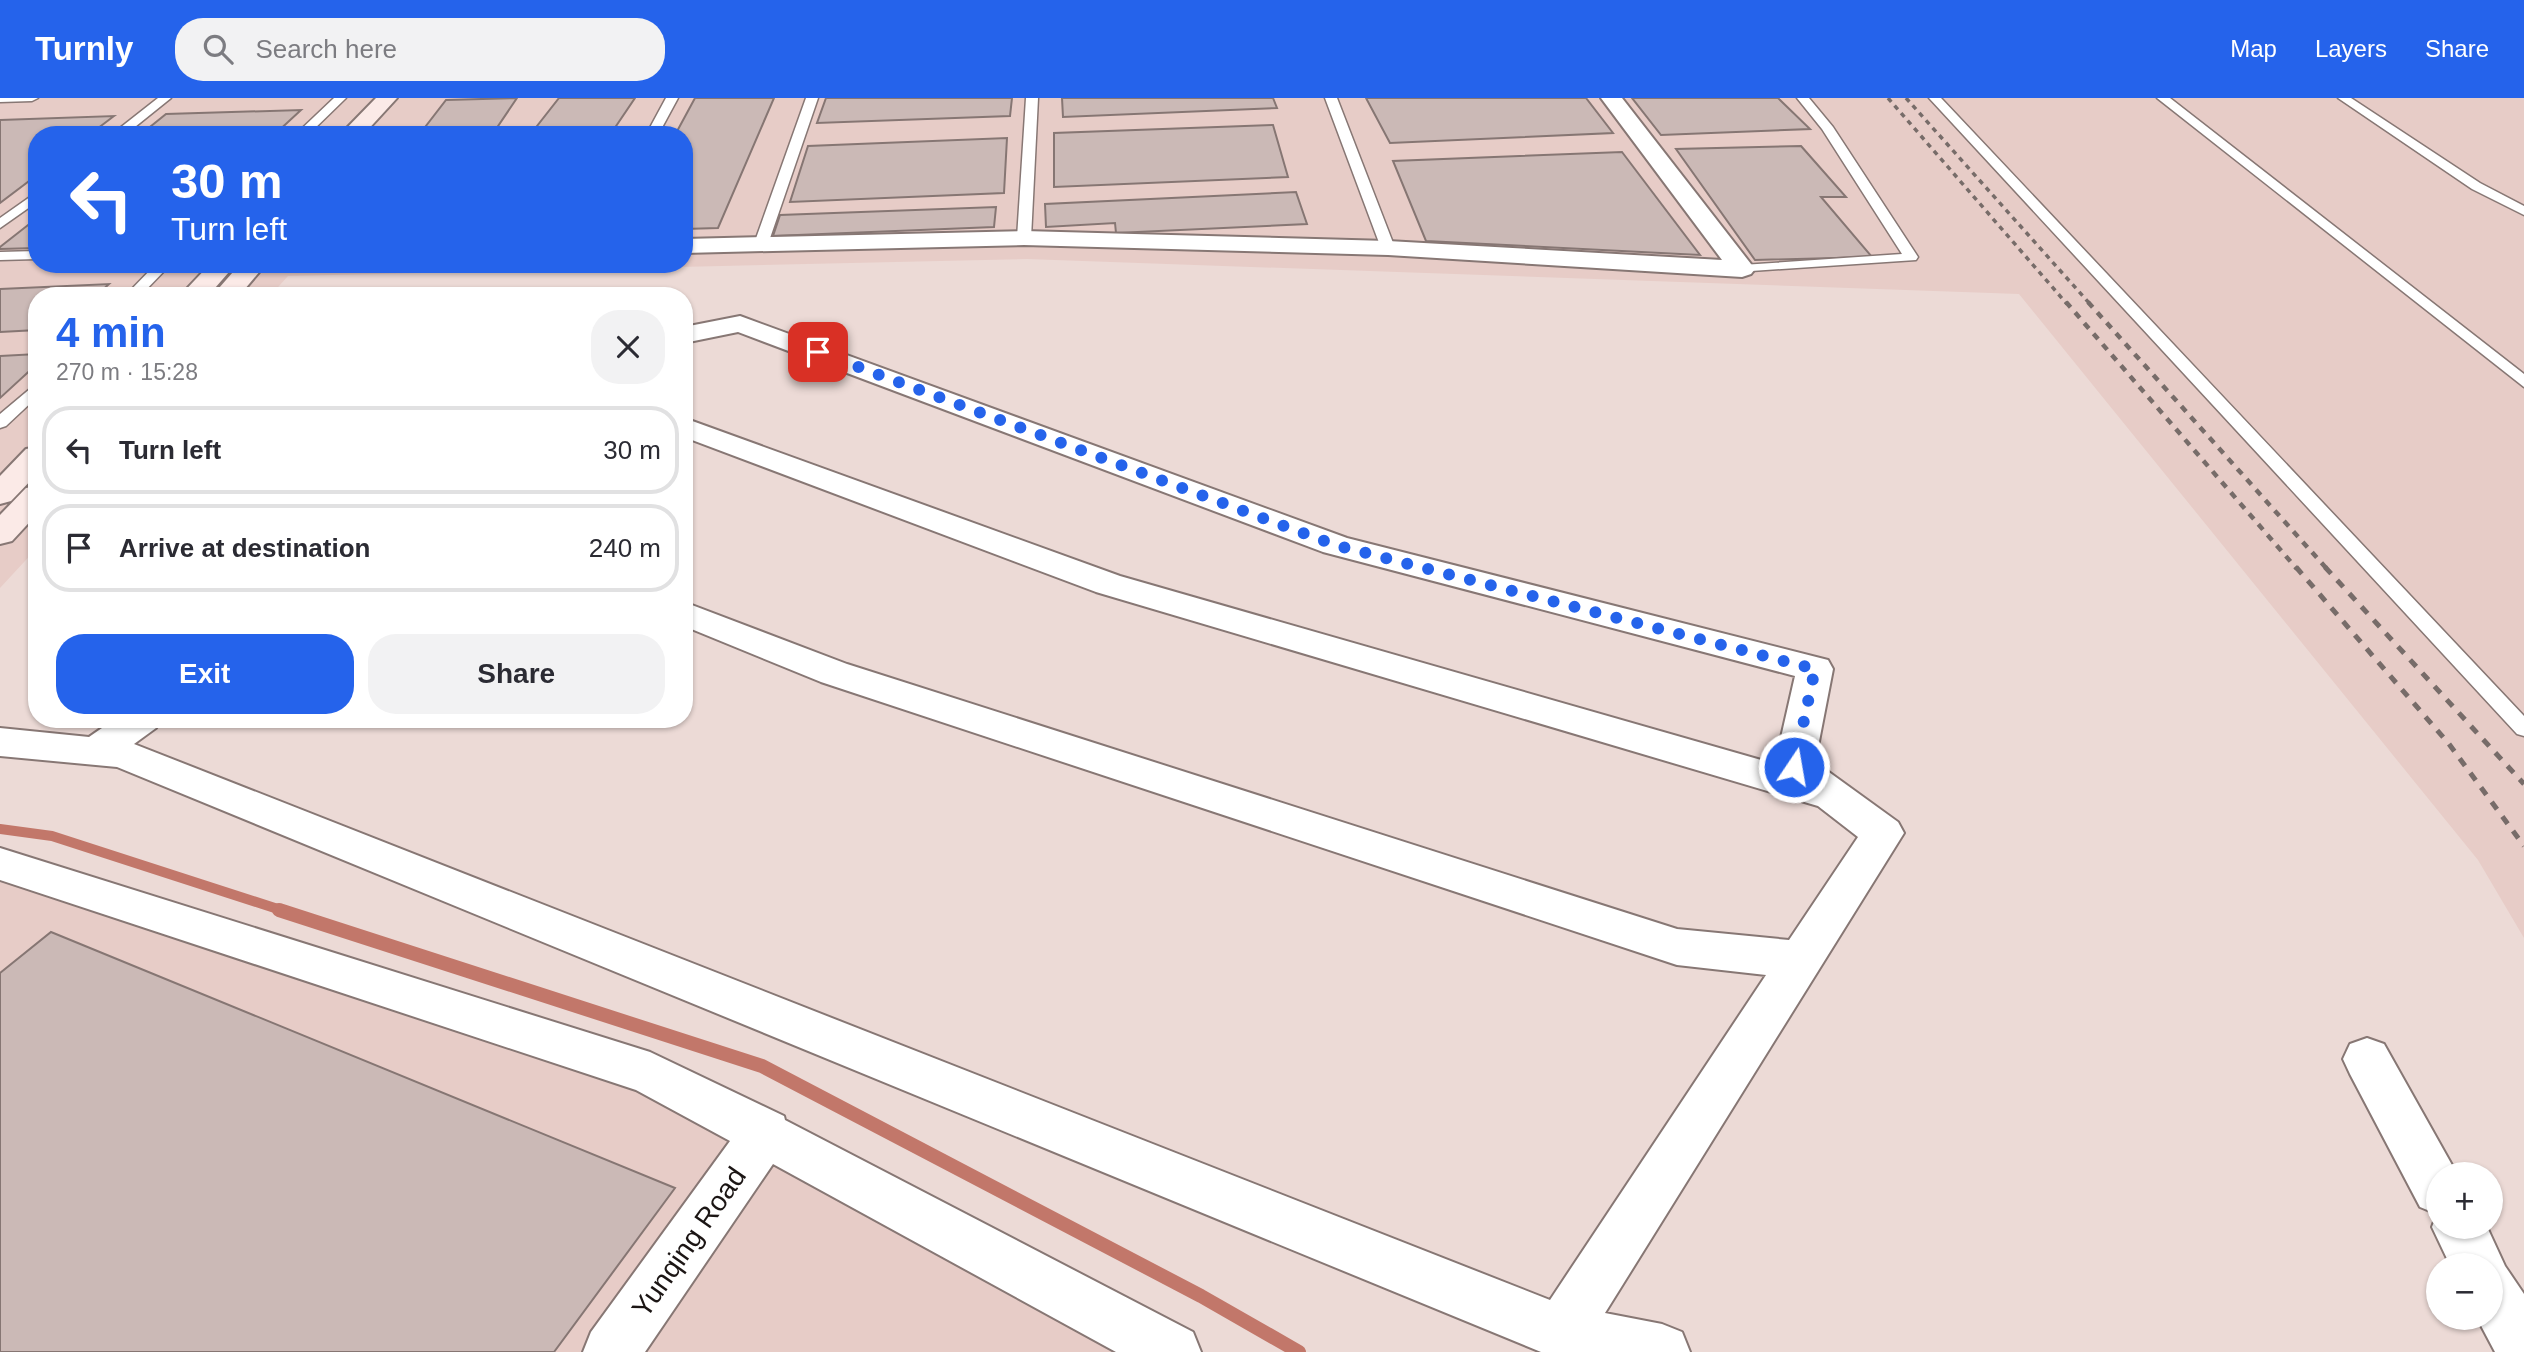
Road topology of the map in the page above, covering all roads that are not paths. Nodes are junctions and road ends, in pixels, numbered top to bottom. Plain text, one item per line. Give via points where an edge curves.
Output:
1 (33, 98) edge
2 (165, 98) edge
3 (340, 98) edge
4 (387, 98) edge
5 (410, 98) edge
6 (673, 98) edge
7 (812, 98) edge
8 (1032, 98) edge
9 (1331, 98) edge
10 (1611, 98) edge
11 (1803, 98) edge
12 (1935, 98) edge
13 (2163, 98) edge
14 (2344, 98) edge
15 (0, 99) edge
16 (129, 126) edge
17 (310, 126) edge
18 (360, 126) edge
19 (384, 126) edge
20 (657, 126) edge
21 (28, 203) edge
22 (2524, 211) edge
23 (0, 224) edge
24 (1024, 238) junction
25 (761, 244) junction
26 (693, 246) edge
27 (1388, 248) junction
28 (28, 254) edge
29 (0, 256) edge
30 (1742, 268) junction
31 (155, 273) edge
32 (215, 273) edge
33 (246, 273) edge
34 (141, 287) edge
35 (202, 287) edge
36 (233, 287) edge
37 (693, 333) edge
38 (2524, 382) edge
39 (28, 397) edge
40 (0, 423) edge
41 (693, 430) edge
42 (28, 465) edge
43 (0, 494) edge
44 (28, 504) edge
45 (0, 534) edge
46 (693, 617) edge
47 (129, 728) edge
48 (2524, 729) edge
49 (0, 742) edge
50 (97, 751) junction
51 (1834, 796) junction
52 (0, 864) edge
53 (1801, 960) junction
54 (2367, 1059) dead end
55 (766, 1132) junction
56 (2426, 1168) edge
57 (2503, 1311) edge
58 (1561, 1332) junction
59 (2524, 1349) edge
60 (611, 1352) edge
61 (1173, 1352) edge
62 (1662, 1352) edge

1 - 15 lane
2 - 16 lane
3 - 17 lane
4 - 18 main road
5 - 19 main road
6 - 20 lane
7 - 25 lane
8 - 24 lane
9 - 27 lane
10 - 30 street
11 - 30 lane via 1827,127 1911,257
12 - 48 lane
13 - 38 lane
14 - 22 lane via 2476,186
21 - 23 lane
24 - 25 street
24 - 27 street
25 - 26 street
27 - 30 street
28 - 29 lane
31 - 34 lane
32 - 35 main road
33 - 36 main road
37 - 51 street via 740,324 1335,545 1815,669 1794,767
39 - 40 lane
41 - 51 street via 1108,584
42 - 43 main road
44 - 45 main road
46 - 53 street via 834,673 1676,947
47 - 50 street
49 - 50 street
50 - 58 street via 122,754
51 - 53 street via 1884,833
52 - 55 street via 650,1073
53 - 58 street
54 - 56 street
55 - 60 street, Yunqing Road
55 - 61 street
57 - 59 street
58 - 62 street

